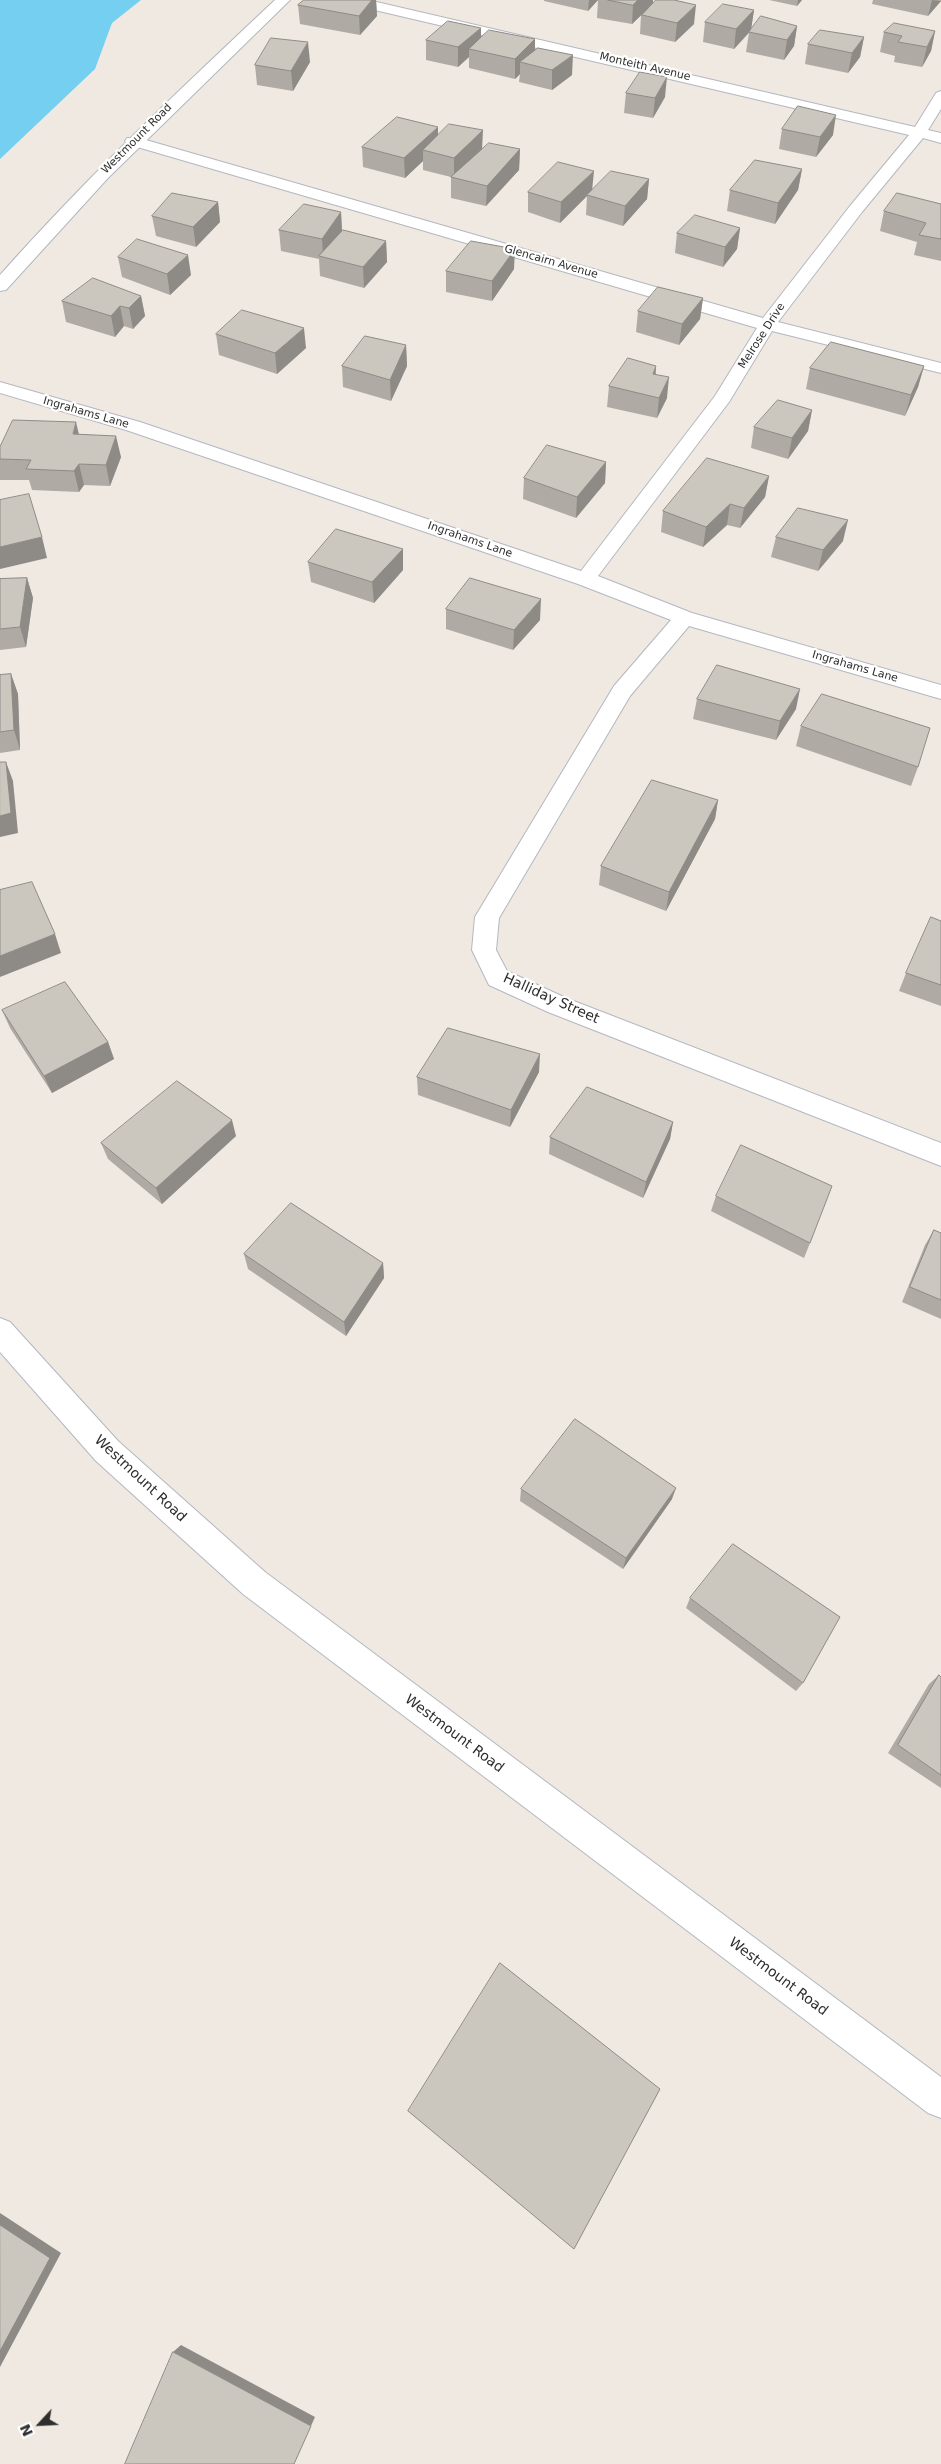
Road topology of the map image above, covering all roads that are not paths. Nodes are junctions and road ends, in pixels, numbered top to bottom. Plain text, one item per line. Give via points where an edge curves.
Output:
1 (283, 0) edge
2 (349, 0) edge
3 (941, 96) edge
4 (919, 133) junction
5 (941, 138) edge
6 (133, 141) junction
7 (0, 286) edge
8 (767, 325) junction
9 (941, 368) edge
10 (0, 387) edge
11 (586, 579) junction
12 (685, 618) junction
13 (941, 692) edge
14 (941, 1155) edge
15 (0, 1331) edge
16 (941, 2100) edge

1 - 6 street, Westmount Road
2 - 4 street, Monteith Avenue
3 - 4 street, Melrose Drive
4 - 5 street, Monteith Avenue
4 - 8 street, Melrose Drive
6 - 7 street, Westmount Road
6 - 8 street, Glencairn Avenue
8 - 9 street, Glencairn Avenue
8 - 11 street, Melrose Drive via 723,398
10 - 11 street, Ingrahams Lane via 133,426
11 - 12 street, Ingrahams Lane
12 - 13 street, Ingrahams Lane
12 - 14 street, Halliday Street via 622,691 488,917 484,950 498,978 556,1005
15 - 16 street, Westmount Road via 107,1451 254,1583

